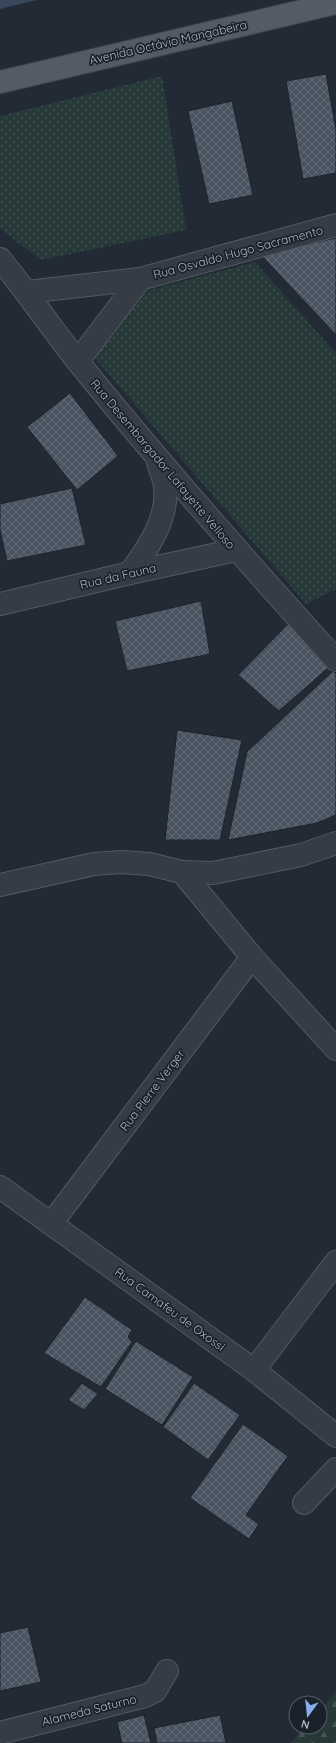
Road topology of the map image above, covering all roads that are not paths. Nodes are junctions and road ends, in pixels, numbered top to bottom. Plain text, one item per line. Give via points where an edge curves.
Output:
1 (336, 3) edge
2 (0, 82) edge
3 (336, 225) edge
4 (0, 260) edge
5 (140, 279) junction
6 (27, 292) junction
7 (78, 361) junction
8 (157, 457) junction
9 (236, 550) junction
10 (130, 573) junction
11 (0, 604) edge
12 (336, 660) edge
13 (336, 843) edge
14 (182, 872) junction
15 (0, 885) edge
16 (252, 957) junction
17 (336, 1049) edge
18 (0, 1187) edge
19 (52, 1224) junction
20 (336, 1262) edge
21 (254, 1370) junction
22 (336, 1436) edge
23 (336, 1469) edge
24 (304, 1503) dead end
25 (167, 1670) dead end
26 (0, 1733) edge

1 - 2 main road, Avenida Octávio Mangabeira
3 - 5 street, Rua Osvaldo Hugo Sacramento
4 - 6 street, Rua Desembargador Lafayette Velloso
5 - 6 street, Rua Osvaldo Hugo Sacramento
5 - 7 street, Rua Osvaldo Hugo Sacramento
6 - 7 street, Rua Desembargador Lafayette Velloso
7 - 8 street, Rua Desembargador Lafayette Velloso
8 - 9 street, Rua Desembargador Lafayette Velloso
8 - 10 street via 165,486 165,507 147,550
9 - 10 street, Rua da Fauna
9 - 12 street, Rua Desembargador Lafayette Velloso
10 - 11 street, Rua da Fauna
13 - 14 street via 301,855 249,867 213,873
14 - 15 street via 149,864 121,862 94,864
14 - 16 street
16 - 17 street
16 - 19 street, Rua Pierre Verger
18 - 19 street, Rua Camafeu de Oxossi
19 - 21 street, Rua Camafeu de Oxossi
20 - 21 street
21 - 22 street, Rua Camafeu de Oxossi
23 - 24 street
25 - 26 street, Alameda Saturno via 155,1691 145,1696

